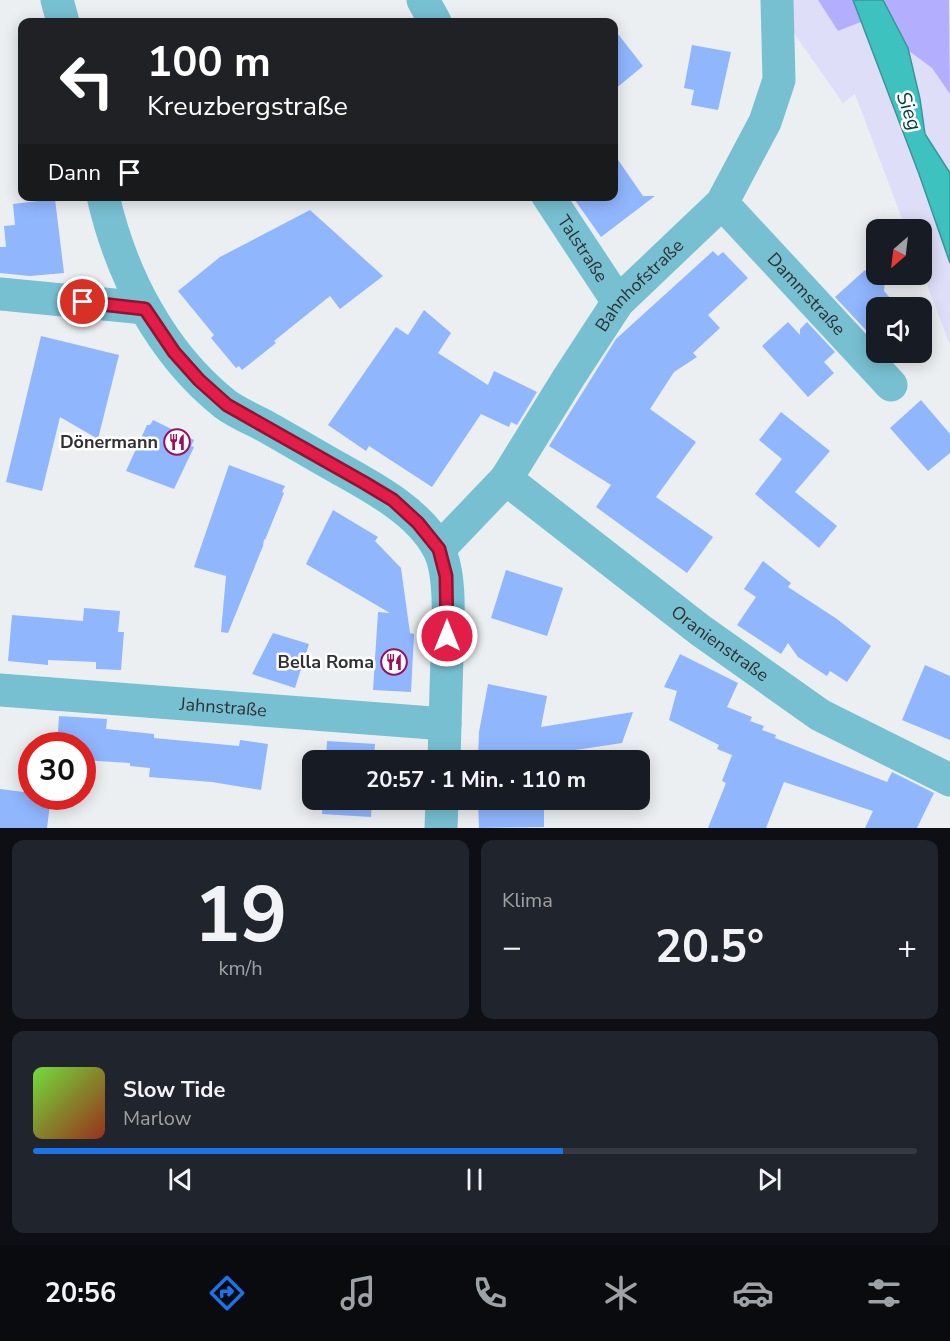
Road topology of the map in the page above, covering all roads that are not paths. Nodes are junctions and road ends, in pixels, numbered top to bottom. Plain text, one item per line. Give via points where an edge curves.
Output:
1 (57, 0) edge
2 (423, 0) edge
3 (777, 0) edge
4 (62, 18) edge
5 (433, 18) edge
6 (103, 201) edge
7 (551, 201) edge
8 (722, 203) junction
9 (0, 294) edge
10 (618, 302) junction
11 (145, 309) junction
12 (891, 384) dead end
13 (506, 479) junction
14 (439, 549) junction
15 (0, 690) edge
16 (445, 724) junction
17 (444, 750) edge
18 (950, 780) edge
19 (442, 810) edge
20 (441, 828) edge

1 - 4 street
2 - 5 street
3 - 8 street, Bahnhofstraße via 779,80 765,122
6 - 11 street via 121,260
7 - 10 street, Talstraße
8 - 10 street, Bahnhofstraße
8 - 12 street, Dammstraße
9 - 11 street
10 - 13 street, Bahnhofstraße
11 - 14 street via 174,352 227,405 393,500
13 - 14 street, Bahnhofstraße
13 - 18 street, Oranienstraße via 700,630 820,715
14 - 16 street via 446,576 448,614
15 - 16 street, Jahnstraße
16 - 17 street
19 - 20 street

